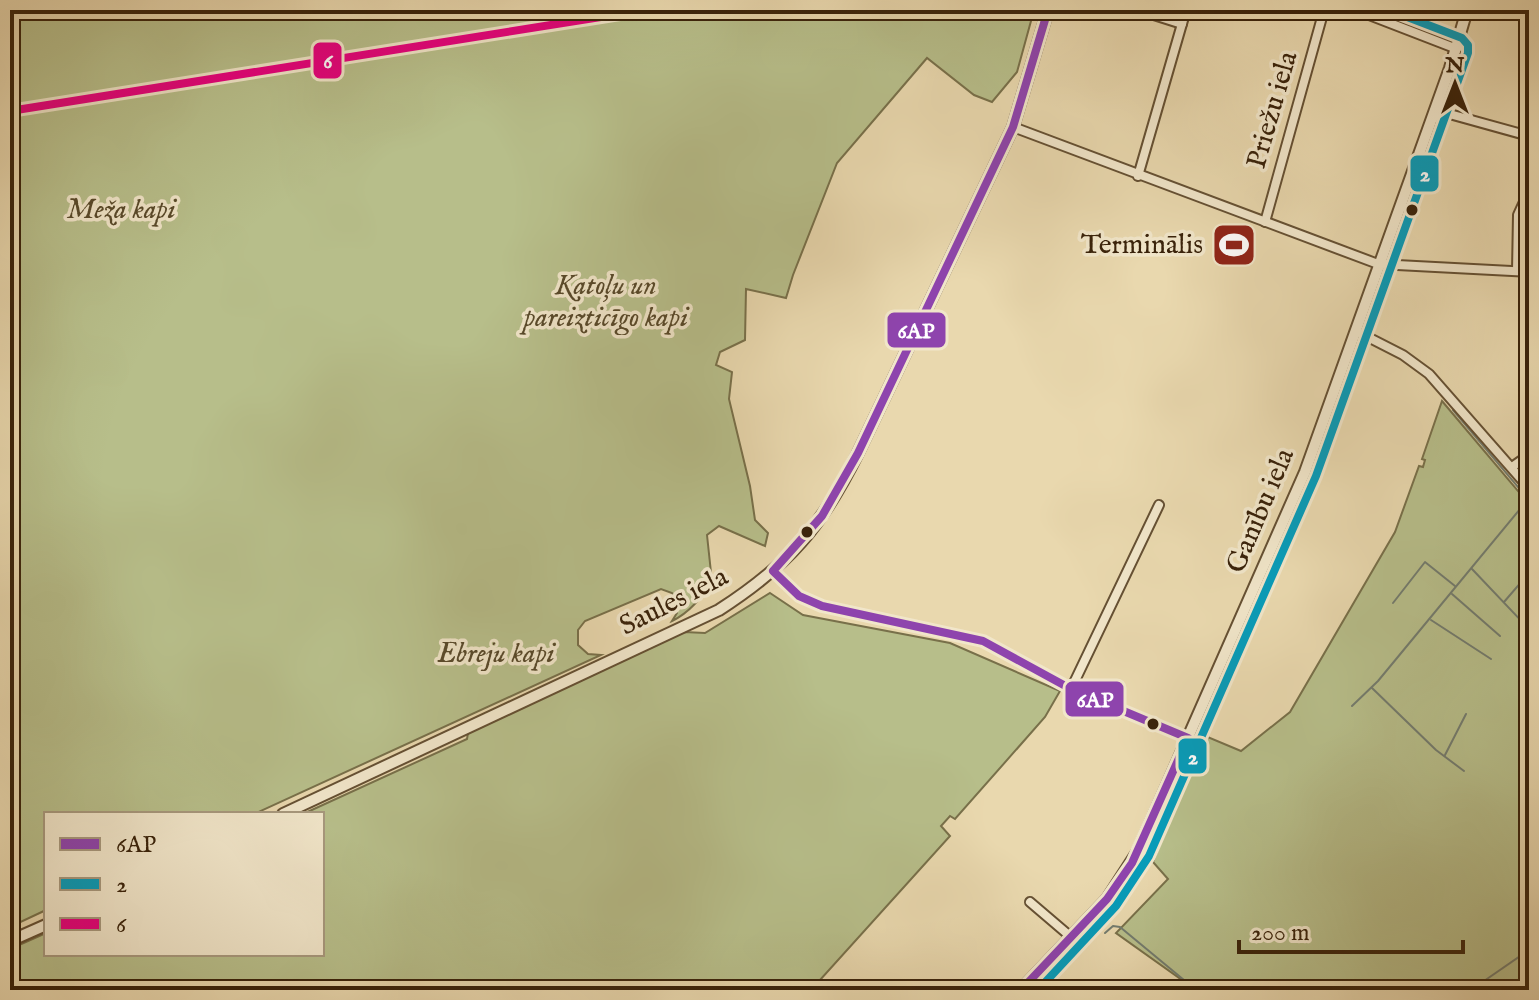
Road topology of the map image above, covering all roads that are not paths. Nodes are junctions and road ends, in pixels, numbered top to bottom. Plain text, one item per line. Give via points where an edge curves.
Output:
1 (645, 10) edge
2 (1048, 10) edge
3 (1138, 10) edge
4 (1186, 10) edge
5 (1324, 10) edge
6 (1356, 10) edge
7 (1467, 10) edge
8 (1182, 24) junction
9 (1457, 49) junction
10 (1435, 110) junction
11 (10, 111) edge
12 (1529, 121) edge
13 (1013, 127) junction
14 (1528, 136) edge
15 (1138, 176) junction
16 (1529, 191) edge
17 (1265, 222) junction
18 (1378, 264) junction
19 (1517, 271) junction
20 (1529, 272) edge
21 (1356, 331) junction
22 (1529, 455) edge
23 (1512, 467) junction
24 (1529, 488) edge
25 (1159, 505) dead end
26 (773, 571) junction
27 (1071, 689) junction
28 (1188, 738) junction
29 (287, 812) edge
30 (1030, 902) dead end
31 (44, 926) edge
32 (1071, 937) junction
33 (10, 941) edge
34 (1021, 990) edge

1 - 11 street
2 - 13 street, Saules iela
3 - 8 street
4 - 8 street
5 - 17 street, Priežu iela
6 - 9 street
7 - 9 street, Ganību iela
8 - 15 street
9 - 10 street, Ganību iela
10 - 14 street
10 - 18 street, Ganību iela
12 - 14 street
13 - 15 street
13 - 26 street, Saules iela via 838,494 806,539
15 - 17 street
16 - 19 street via 1518,215
17 - 18 street
18 - 19 street
18 - 21 street, Ganību iela
19 - 20 street
21 - 23 street via 1429,374
21 - 28 street, Ganību iela via 1305,472
22 - 23 street
23 - 24 street
25 - 27 street
26 - 27 street via 799,596 822,606 983,641
26 - 29 street, Saules iela via 719,610
27 - 28 street
28 - 32 street, Ganību iela via 1132,863
30 - 32 street
31 - 33 street
32 - 34 street, Ganību iela

